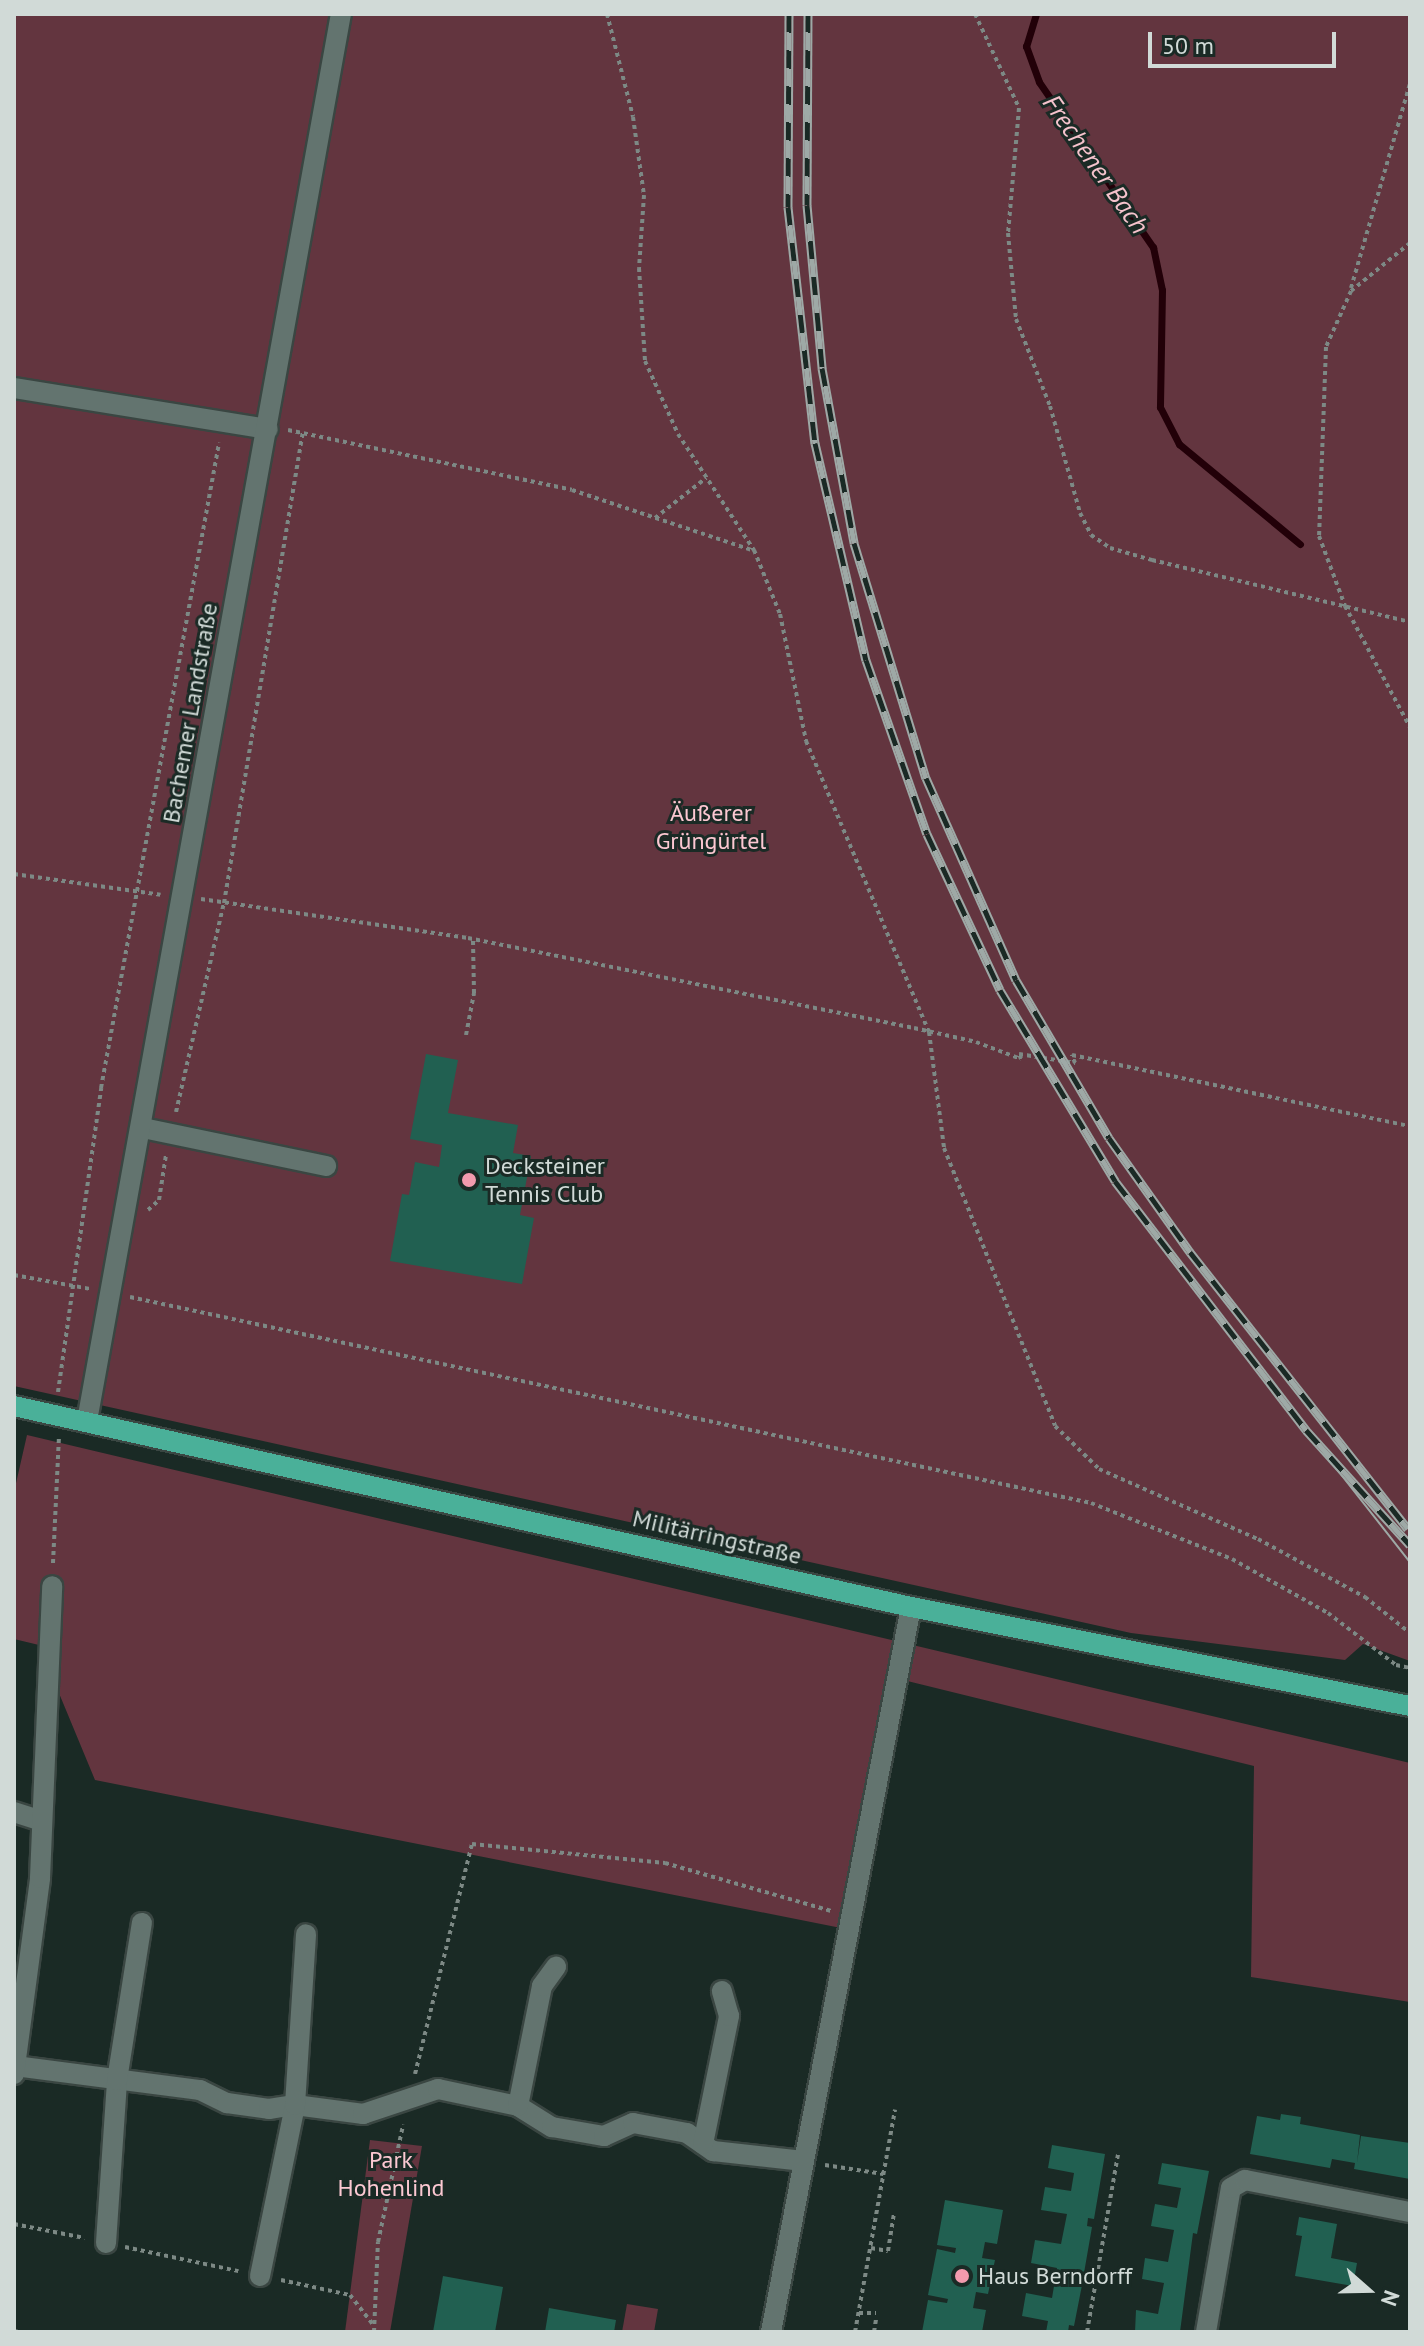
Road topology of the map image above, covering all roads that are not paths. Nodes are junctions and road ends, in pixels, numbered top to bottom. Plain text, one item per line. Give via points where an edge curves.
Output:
1 (341, 14) edge
2 (14, 388) edge
3 (268, 429) junction
4 (143, 1128) junction
5 (326, 1166) dead end
6 (14, 1406) edge
7 (87, 1421) junction
8 (52, 1586) road end
9 (911, 1607) junction
10 (1410, 1706) edge
11 (14, 1812) edge
12 (38, 1820) junction
13 (142, 1923) dead end
14 (306, 1934) dead end
15 (556, 1967) dead end
16 (722, 1991) dead end
17 (15, 2066) edge
18 (14, 2074) edge
19 (117, 2080) junction
20 (295, 2105) junction
21 (518, 2106) junction
22 (703, 2144) junction
23 (803, 2161) junction
24 (1410, 2212) edge
25 (106, 2243) road end
26 (260, 2276) road end
27 (771, 2332) edge
28 (1206, 2332) edge

1 - 3 street, Bachemer Landstraße
2 - 3 street
3 - 4 street, Bachemer Landstraße
4 - 5 street
4 - 7 street, Bachemer Landstraße
6 - 7 main road, Militärringstraße
7 - 9 main road, Militärringstraße
8 - 12 street
9 - 10 main road, Militärringstraße
9 - 23 street
11 - 12 street
12 - 17 street via 40,1878
13 - 19 street
14 - 20 street
15 - 21 street via 542,1986
16 - 22 street via 729,2016
17 - 18 street
17 - 19 street
19 - 20 street via 200,2090 269,2109
19 - 25 street
20 - 21 street via 363,2114 438,2089
20 - 26 street
21 - 22 street via 552,2127 604,2136 633,2123 687,2133
22 - 23 street via 745,2157
23 - 27 street
24 - 28 street via 1245,2180 1231,2188

